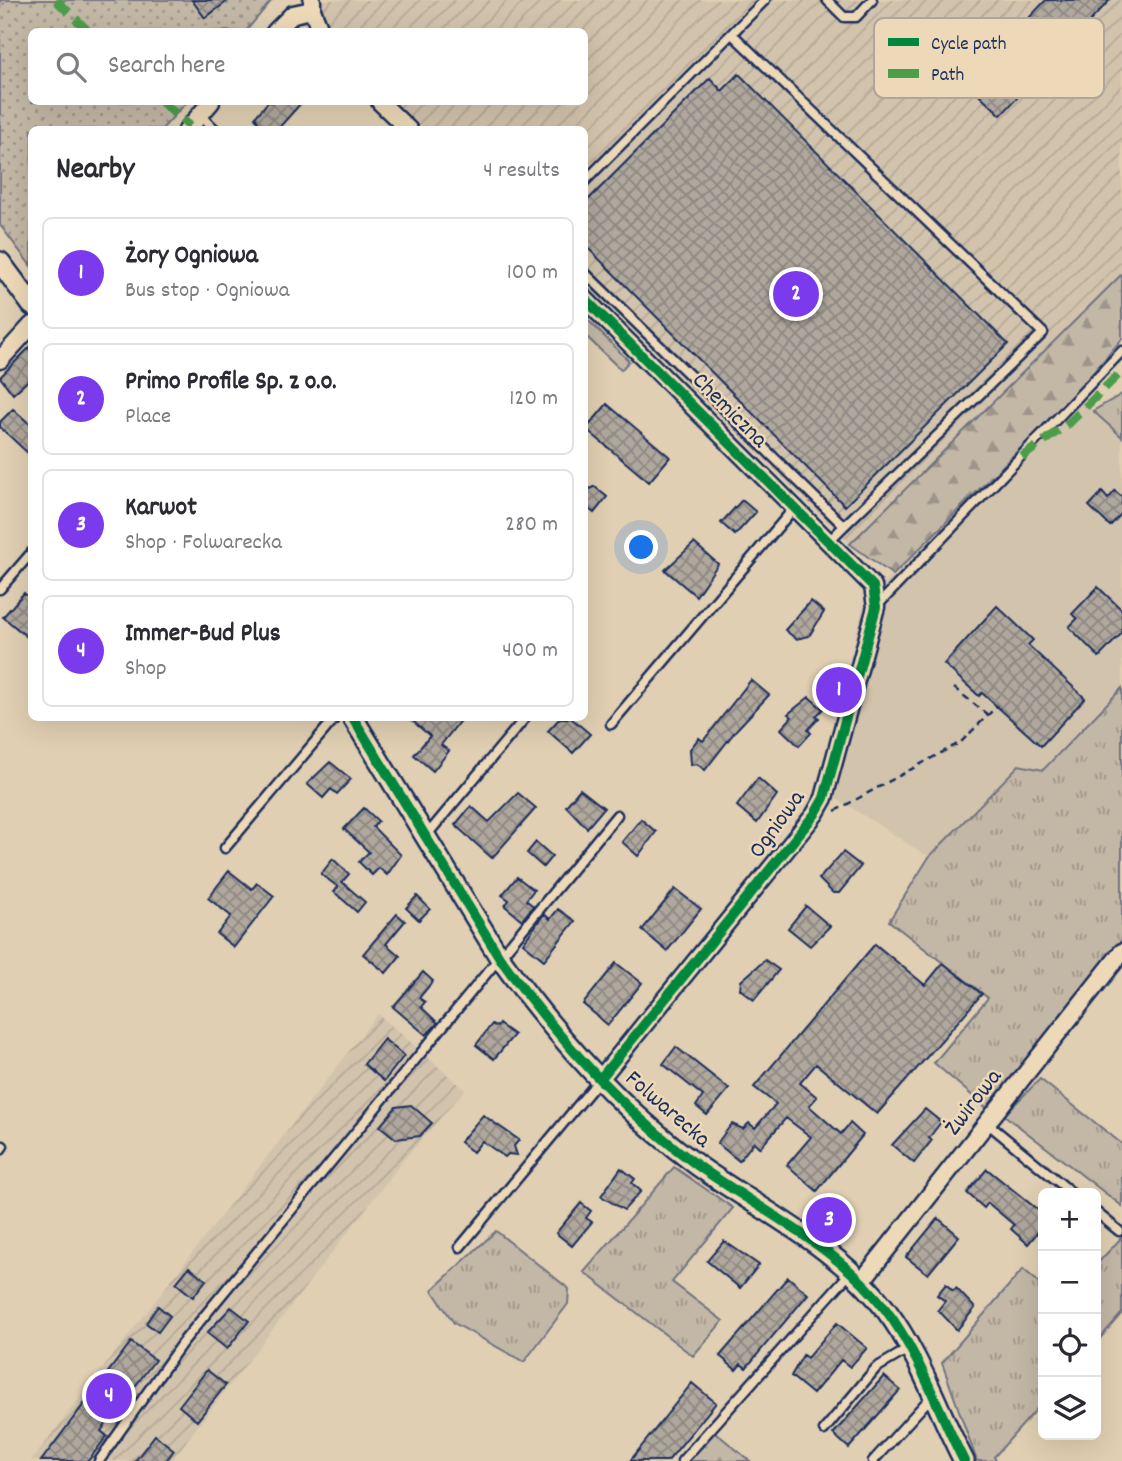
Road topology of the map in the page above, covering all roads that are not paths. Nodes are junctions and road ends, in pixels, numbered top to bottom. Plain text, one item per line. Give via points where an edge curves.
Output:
1 (765, 0) edge
2 (827, 0) edge
3 (872, 0) edge
4 (312, 5) edge
5 (279, 28) edge
6 (320, 28) edge
7 (732, 34) junction
8 (208, 105) edge
9 (383, 105) edge
10 (199, 116) junction
11 (190, 126) edge
12 (211, 126) edge
13 (405, 126) edge
14 (588, 178) edge
15 (0, 262) edge
16 (588, 276) edge
17 (28, 300) edge
18 (588, 302) edge
19 (28, 329) edge
20 (1122, 351) edge
21 (0, 360) edge
22 (795, 507) junction
23 (844, 526) junction
24 (829, 541) junction
25 (28, 557) edge
26 (0, 589) edge
27 (876, 607) junction
28 (332, 721) edge
29 (355, 721) edge
30 (523, 721) edge
31 (611, 724) dead end
32 (617, 815) dead end
33 (425, 837) junction
34 (225, 848) dead end
35 (1122, 952) edge
36 (500, 958) junction
37 (600, 1079) junction
38 (987, 1123) junction
39 (1066, 1188) edge
40 (1101, 1217) edge
41 (1119, 1231) dead end
42 (460, 1247) dead end
43 (856, 1278) junction
44 (910, 1348) junction
45 (932, 1396) junction
46 (824, 1430) dead end
47 (99, 1461) edge
48 (682, 1461) edge
49 (873, 1461) edge
50 (964, 1461) edge

1 - 7 lane
2 - 3 lane via 844,17 856,17
4 - 5 street
4 - 6 street
7 - 14 lane
7 - 23 lane via 1043,333
8 - 10 street
9 - 13 street
10 - 11 street
10 - 12 lane
15 - 17 street
16 - 23 lane
18 - 22 street, Chemiczna
19 - 21 street
20 - 27 lane
22 - 24 street, Chemiczna
22 - 31 lane
23 - 24 lane
24 - 27 street, Chemiczna via 873,586
25 - 26 lane
27 - 37 street, Ogniowa via 824,798 815,814
28 - 34 lane
29 - 33 street, Folwarecka
30 - 33 lane
32 - 36 lane
33 - 36 street, Folwarecka
35 - 38 street, Żwirowa
36 - 37 street, Folwarecka via 525,994
36 - 47 lane via 182,1343
37 - 42 lane
37 - 43 street, Folwarecka via 645,1124 696,1164
38 - 39 lane
38 - 43 street, Żwirowa
40 - 41 lane
43 - 44 street, Folwarecka via 887,1310
43 - 48 lane
44 - 45 street, Folwarecka
44 - 46 lane via 876,1368
45 - 49 lane
45 - 50 street, Folwarecka

